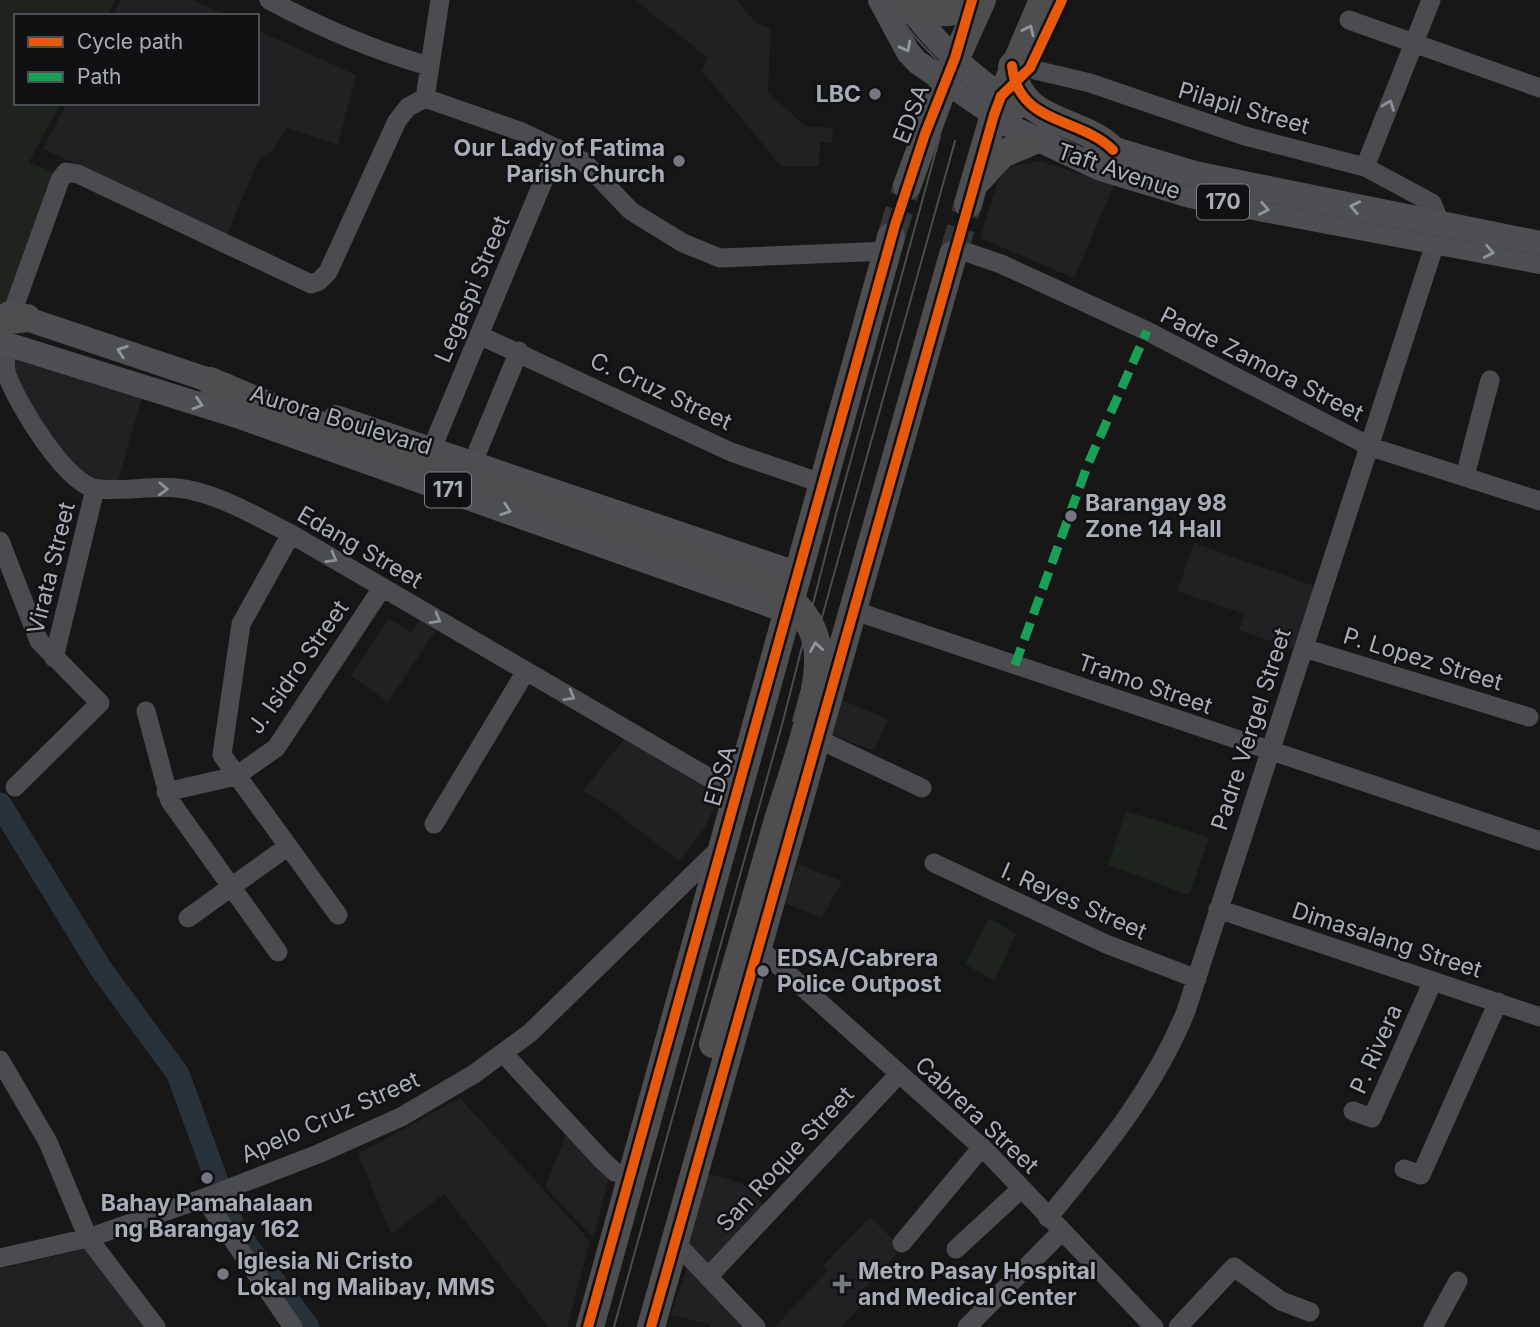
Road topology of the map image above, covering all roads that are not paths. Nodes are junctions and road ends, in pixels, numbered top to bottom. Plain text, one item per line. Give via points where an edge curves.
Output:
1 (269, 0) edge
2 (440, 0) edge
3 (974, 0) edge
4 (982, 0) edge
5 (1043, 0) edge
6 (1431, 0) edge
7 (897, 1) edge
8 (1349, 20) dead end
9 (1413, 43) junction
10 (1014, 63) junction
11 (429, 65) junction
12 (951, 70) junction
13 (1540, 88) edge
14 (425, 99) junction
15 (997, 106) junction
16 (1035, 140) junction
17 (557, 149) junction
18 (1113, 150) junction
19 (1365, 167) junction
20 (907, 186) tunnel mouth
21 (1440, 233) junction
22 (1540, 243) edge
23 (890, 244) joint
24 (961, 254) joint
25 (1540, 262) edge
26 (7, 325) edge
27 (479, 335) junction
28 (519, 351) junction
29 (1490, 380) dead end
30 (210, 381) junction
31 (7, 390) edge
32 (1371, 447) junction
33 (432, 448) junction
34 (472, 462) junction
35 (1465, 476) junction
36 (824, 484) junction
37 (95, 489) junction
38 (1540, 501) edge
39 (291, 534) junction
40 (0, 541) edge
41 (732, 553) junction
42 (799, 574) junction
43 (721, 587) junction
44 (383, 588) junction
45 (855, 611) junction
46 (789, 612) junction
47 (1304, 648) junction
48 (54, 658) junction
49 (526, 671) junction
50 (146, 711) dead end
51 (1529, 717) dead end
52 (818, 739) junction
53 (1269, 753) junction
54 (236, 776) junction
55 (15, 787) dead end
56 (922, 788) dead end
57 (166, 792) junction
58 (737, 794) junction
59 (434, 824) dead end
60 (1540, 841) edge
61 (723, 846) junction
62 (287, 847) junction
63 (934, 863) dead end
64 (232, 886) junction
65 (1218, 909) junction
66 (338, 915) dead end
67 (188, 918) dead end
68 (758, 947) junction
69 (278, 951) dead end
70 (1197, 979) junction
71 (1433, 981) junction
72 (1497, 1002) junction
73 (1540, 1017) edge
74 (503, 1053) junction
75 (0, 1060) edge
76 (898, 1075) junction
77 (1353, 1111) dead end
78 (982, 1147) junction
79 (1404, 1169) dead end
80 (631, 1177) junction
81 (1021, 1189) junction
82 (209, 1196) junction
83 (1054, 1225) junction
84 (88, 1238) junction
85 (674, 1241) junction
86 (902, 1243) dead end
87 (956, 1249) dead end
88 (0, 1258) edge
89 (708, 1277) junction
90 (1458, 1281) dead end
91 (1310, 1312) dead end
92 (156, 1327) edge
93 (293, 1327) edge
94 (590, 1327) edge
95 (633, 1327) edge
96 (651, 1327) edge
97 (756, 1327) edge
98 (967, 1327) edge
99 (1154, 1327) edge
100 (1178, 1327) edge
101 (1433, 1327) edge

1 - 11 street via 321,27
2 - 11 street
3 - 7 highway via 939,13
4 - 12 highway, EDSA
10 -> 5 highway
6 - 9 street
7 - 12 main road, Taft Avenue
8 - 9 street
9 - 13 street
19 -> 9 street
10 - 15 highway
10 - 18 highway via 1014,83 1029,103
10 - 19 street, Pilapil Street via 1090,83 1245,136
11 - 14 street
12 - 15 main road, Taft Avenue / 170
12 - 20 highway, EDSA
14 - 17 street
14 - 26 street via 408,107 397,121 328,272 319,281 311,284 66,172
15 - 16 main road, Taft Avenue / 170
15 - 16 highway via 968,204 990,164 1010,148
15 - 18 main road, Taft Avenue / 170
16 -> 21 main road, Taft Avenue / 170 via 1101,169 1189,196
17 - 23 street via 583,161 631,211 683,243 720,258
17 - 27 street, Legaspi Street
21 -> 18 main road, Taft Avenue / 170
19 - 21 street, Pilapil Street via 1432,203
21 - 22 main road, Taft Avenue / 170
21 -> 25 main road, Taft Avenue / 170
21 - 32 street, Padre Vergel Street
23 - 36 highway, EDSA
24 - 32 street, Padre Zamora Street via 1001,264 1147,331
24 - 45 highway
30 -> 26 main road, Aurora Boulevard / 171
26 - 31 street
26 -> 43 main road, Aurora Boulevard / 171 via 237,416
27 - 28 street, C. Cruz Street
27 - 33 street, Legaspi Street
28 - 34 street
28 - 36 street, C. Cruz Street via 731,452
29 - 35 street
30 - 33 main road, Aurora Boulevard / 171
95 -> 30 highway, bridge via 807,723 819,655 814,634 789,598 749,576 291,415
31 - 37 street via 55,456
32 - 35 street, Padre Zamora Street
32 - 47 street, Padre Vergel Street
33 - 34 main road, Aurora Boulevard / 171
34 - 41 main road, Aurora Boulevard / 171
35 - 38 street, Padre Zamora Street
36 - 42 highway, EDSA
37 -> 39 street, Edang Street via 191,490 225,501
37 - 48 street, Virata Street
39 -> 44 street, Edang Street
39 - 54 street via 241,624 222,755
40 - 48 street, Virata Street via 38,641
41 - 42 main road, Aurora Boulevard / 171
41 - 43 main road via 739,564 738,576
42 - 46 highway, EDSA
43 - 46 main road, Aurora Boulevard / 171
44 -> 49 street, Edang Street
44 - 54 street, J. Isidro Street via 276,748
45 - 52 highway
45 - 53 street, Tramo Street
46 - 58 highway, EDSA
47 - 51 street, P. Lopez Street
47 - 53 street, Padre Vergel Street
48 - 55 street, Virata Street via 100,703
49 -> 58 street, Edang Street
49 - 59 street
50 - 57 street
52 - 56 street
52 - 68 highway
53 - 60 street, Tramo Street
53 - 65 street, Padre Vergel Street
54 - 57 street, J. Isidro Street
54 - 62 street
57 - 64 street
58 - 61 highway, EDSA
61 - 74 street, Apelo Cruz Street via 573,993
61 - 80 highway, EDSA
62 - 64 street
62 - 66 street
63 - 70 street, I. Reyes Street via 1106,944
64 - 67 street
64 - 69 street
65 - 70 street, Padre Vergel Street
65 - 71 street, Dimasalang Street
68 - 76 street, Cabrera Street
68 - 85 highway
70 - 83 street, Padre Vergel Street via 1171,1047
71 - 72 street, Dimasalang Street
71 - 77 street, P. Rivera via 1372,1118
72 - 73 street, Dimasalang Street
72 - 79 street via 1421,1175
74 - 80 street via 602,1160 615,1172
74 - 82 street, Apelo Cruz Street via 394,1120
75 - 84 street via 48,1142
76 - 78 street, Cabrera Street
76 - 89 street, San Roque Street
78 - 81 street, Cabrera Street
78 - 86 street
80 - 94 highway, EDSA
81 - 83 street, Cabrera Street
81 - 87 street
82 - 84 street, Apelo Cruz Street
82 - 93 street
83 - 98 street, Padre Vergel Street
83 - 99 street, Cabrera Street
84 - 88 street, Apelo Cruz Street
84 - 92 street
85 - 89 street
85 - 96 highway
89 - 97 street
90 - 101 street
91 - 100 street via 1281,1301 1234,1267

